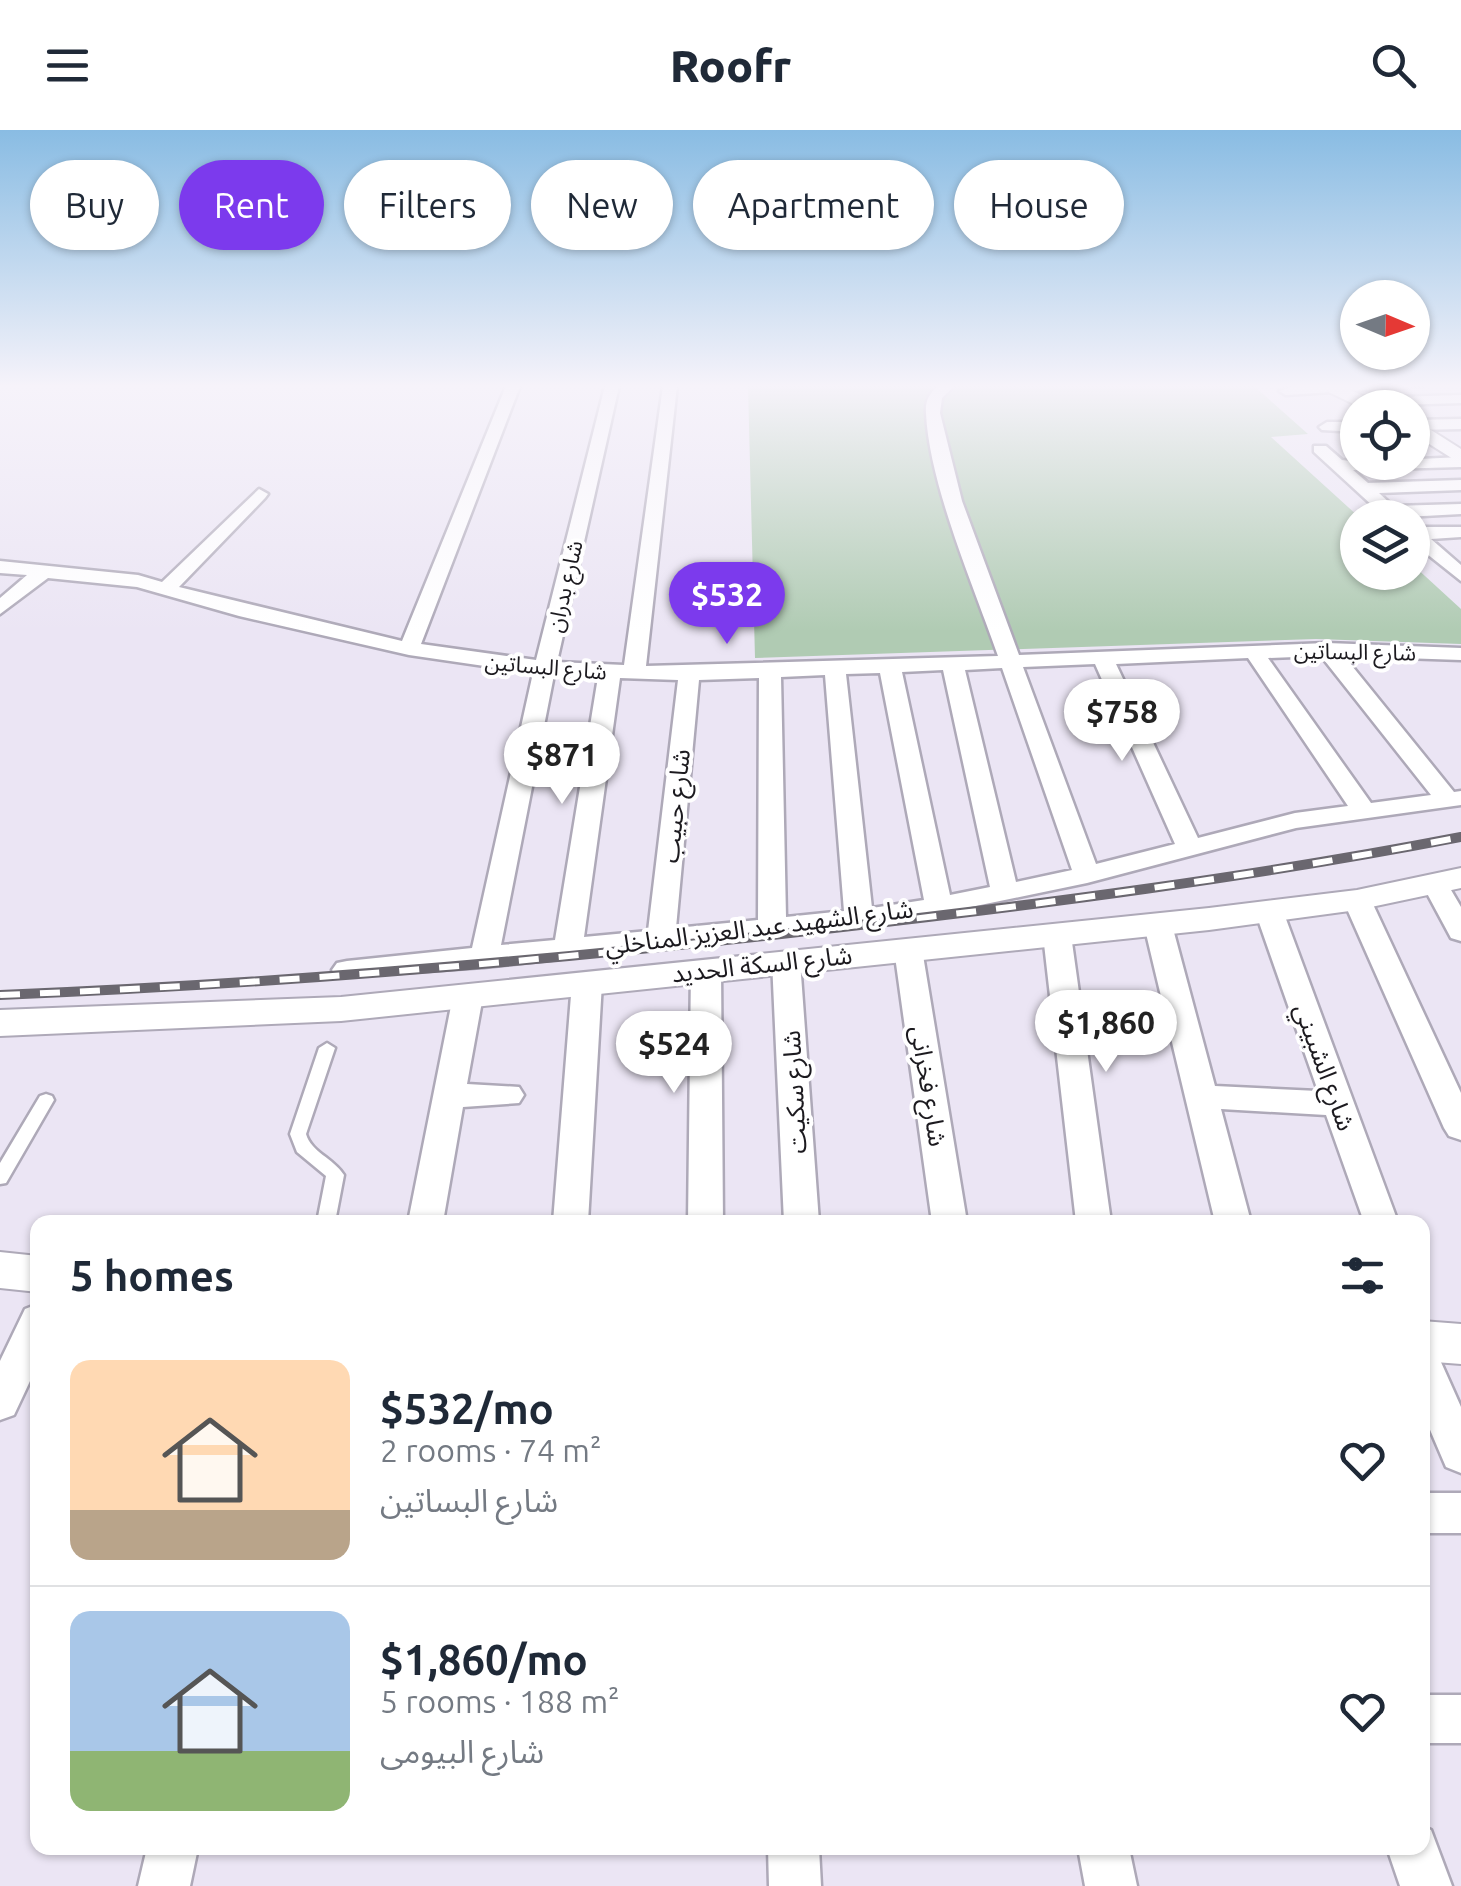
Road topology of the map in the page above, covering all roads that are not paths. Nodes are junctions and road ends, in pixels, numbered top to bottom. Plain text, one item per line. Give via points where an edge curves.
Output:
1 (481, 468) edge
2 (593, 468) edge
3 (656, 468) edge
4 (945, 468) edge
5 (1341, 468) edge
6 (1461, 485) edge
7 (1364, 488) junction
8 (259, 494) dead end
9 (1377, 500) edge
10 (1461, 508) edge
11 (1430, 511) edge
12 (1461, 532) edge
13 (1430, 533) edge
14 (1430, 544) edge
15 (1452, 558) edge
16 (0, 567) edge
17 (45, 570) junction
18 (1461, 575) edge
19 (167, 588) junction
20 (0, 608) edge
21 (409, 649) junction
22 (1328, 649) junction
23 (1254, 652) junction
24 (1461, 654) edge
25 (1104, 660) junction
26 (1013, 664) junction
27 (953, 665) junction
28 (890, 667) junction
29 (545, 668) junction
30 (836, 669) junction
31 (770, 671) junction
32 (622, 673) junction
33 (689, 674) junction
34 (1454, 799) edge
35 (1363, 810) junction
36 (1189, 846) junction
37 (1087, 875) junction
38 (1448, 881) edge
39 (1004, 890) junction
40 (1357, 900) junction
41 (938, 904) junction
42 (1269, 912) junction
43 (859, 919) junction
44 (1158, 924) junction
45 (1461, 932) edge
46 (1057, 935) junction
47 (661, 938) junction
48 (779, 944) junction
49 (908, 949) junction
50 (568, 950) junction
51 (484, 958) junction
52 (347, 970) dead end
53 (706, 970) junction
54 (587, 983) junction
55 (468, 996) junction
56 (0, 1023) edge
57 (328, 1048) dead end
58 (508, 1094) dead end
59 (449, 1096) junction
60 (1202, 1097) junction
61 (46, 1100) dead end
62 (1339, 1104) junction
63 (1461, 1128) edge
64 (0, 1178) edge
65 (327, 1215) edge
66 (427, 1215) edge
67 (570, 1215) edge
68 (705, 1215) edge
69 (801, 1215) edge
70 (949, 1215) edge
71 (1093, 1215) edge
72 (1232, 1215) edge
73 (1379, 1215) edge
74 (0, 1270) edge
75 (30, 1273) edge
76 (30, 1337) edge
77 (1430, 1345) edge
78 (0, 1403) edge
79 (1461, 1454) edge
80 (1430, 1513) edge
81 (1461, 1513) edge
82 (1430, 1718) edge
83 (1461, 1719) edge
84 (171, 1855) edge
85 (794, 1855) edge
86 (1105, 1855) edge
87 (1415, 1855) edge
88 (164, 1886) edge
89 (795, 1886) edge
90 (1111, 1886) edge
91 (1426, 1886) edge

1 - 21 street
2 - 29 street, شارع بدران
3 - 32 street
4 - 26 street
5 - 7 street
6 - 7 street
7 - 9 street
8 - 19 street
10 - 11 street
12 - 13 street
14 - 15 street
15 - 18 street
16 - 17 street, شارع البساتين
17 - 19 street, شارع البساتين
17 - 20 street
19 - 21 street, شارع البساتين
21 - 29 street, شارع البساتين
22 - 23 street, شارع البساتين
22 - 24 street, شارع البساتين
22 - 34 street
23 - 25 street, شارع البساتين
23 - 35 street
25 - 26 street, شارع البساتين
25 - 36 street
26 - 27 street, شارع البساتين
26 - 37 street
27 - 28 street, شارع البساتين
27 - 39 street
28 - 30 street, شارع البساتين
28 - 41 street
29 - 32 street, شارع البساتين
29 - 51 street, شارع بدران
30 - 31 street, شارع البساتين
30 - 43 street
31 - 33 street, شارع البساتين
31 - 48 street, شارع سكيت
32 - 33 street, شارع البساتين
32 - 50 street
33 - 47 street, شارع حبيب
34 - 35 street, شارع الشهيد عبد العزيز المناخلي
35 - 36 street, شارع الشهيد عبد العزيز المناخلي
36 - 37 street, شارع الشهيد عبد العزيز المناخلي
37 - 39 street, شارع الشهيد عبد العزيز المناخلي
38 - 40 street, شارع السكة الحديد
38 - 45 street
39 - 41 street, شارع الشهيد عبد العزيز المناخلي
40 - 42 street, شارع السكة الحديد
40 - 63 street
41 - 43 street, شارع الشهيد عبد العزيز المناخلي
42 - 44 street, شارع السكة الحديد
42 - 62 street, شارع الشبيني
43 - 48 street, شارع الشهيد عبد العزيز المناخلي
44 - 46 street, شارع السكة الحديد
44 - 60 street
46 - 49 street, شارع السكة الحديد
46 - 71 street
47 - 48 street, شارع الشهيد عبد العزيز المناخلي
47 - 50 street, شارع الشهيد عبد العزيز المناخلي
48 - 49 street, شارع السكة الحديد
48 - 53 street, شارع السكة الحديد
48 - 69 street, شارع سكيت
49 - 70 street, شارع فخرانى
50 - 51 street, شارع الشهيد عبد العزيز المناخلي
51 - 52 street, شارع الشهيد عبد العزيز المناخلي
53 - 54 street, شارع السكة الحديد
53 - 68 street
54 - 55 street, شارع السكة الحديد
54 - 67 street
55 - 56 street, شارع السكة الحديد via 220,1017
55 - 59 street
57 - 65 lane via 298,1134 305,1152 336,1175
58 - 59 street
59 - 66 street
60 - 62 street
60 - 72 street
61 - 64 lane
62 - 73 street, شارع الشبيني
74 - 75 street
76 - 78 street
77 - 79 street
80 - 81 street
82 - 83 street
84 - 88 street
85 - 89 street
86 - 90 street
87 - 91 street

